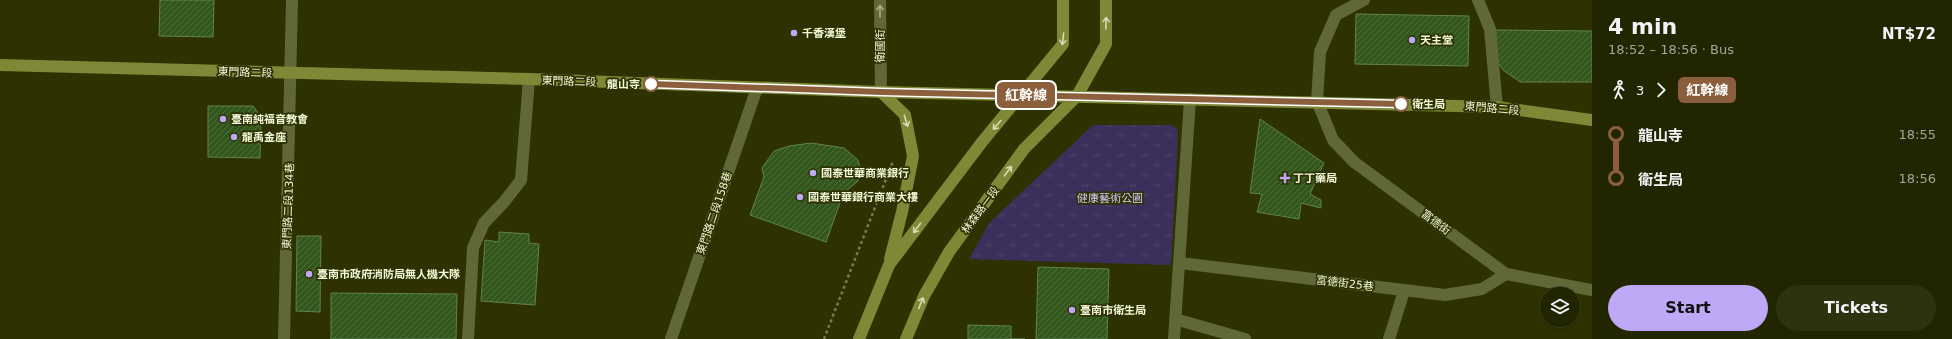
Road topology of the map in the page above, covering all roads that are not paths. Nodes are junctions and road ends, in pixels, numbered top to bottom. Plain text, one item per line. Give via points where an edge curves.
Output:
1 (292, 0) edge
2 (880, 0) edge
3 (1063, 0) edge
4 (1106, 0) edge
5 (1364, 0) edge
6 (1478, 0) edge
7 (0, 65) edge
8 (292, 73) junction
9 (529, 79) junction
10 (757, 88) junction
11 (881, 92) junction
12 (1022, 95) junction
13 (1077, 96) junction
14 (1190, 99) junction
15 (1317, 101) junction
16 (1496, 107) junction
17 (1592, 120) edge
18 (1180, 262) junction
19 (889, 266) junction
20 (1506, 274) junction
21 (1592, 290) edge
22 (1404, 291) junction
23 (1176, 319) junction
24 (284, 339) edge
25 (468, 339) edge
26 (670, 339) edge
27 (859, 339) edge
28 (906, 339) edge
29 (1174, 339) edge
30 (1244, 339) edge
31 (1389, 339) edge

1 - 8 street, 東門路二段134巷
11 -> 2 street, 衛國街
3 -> 12 main road via 1063,44
13 -> 4 main road, 林森路一段 via 1106,44
5 - 15 street via 1336,15 1320,52
6 - 16 street via 1490,29
7 - 8 main road, 東門路二段
8 - 9 main road, 東門路二段
8 - 24 street, 東門路二段134巷
9 - 10 main road, 東門路二段
9 - 25 street via 521,180 484,223 473,248
10 - 11 main road, 東門路二段
10 - 26 street, 東門路二段158巷
11 - 12 main road, 東門路二段
11 -> 19 main road via 905,115 913,156
12 - 13 main road, 東門路二段
12 -> 19 main road via 982,142
13 - 14 main road, 東門路二段
28 -> 13 main road, 林森路一段 via 924,296 949,252 1024,149
14 - 15 main road, 東門路二段
14 - 18 street
15 - 16 main road, 東門路二段
15 - 20 street, 富德街 via 1333,140 1354,162
16 - 17 main road, 東門路二段
18 - 22 street, 富德街25巷
18 - 23 street
19 - 27 main road
20 - 21 street, 富德街
20 - 22 street, 富德街25巷 via 1482,289 1445,295
22 - 31 street
23 - 29 street
23 - 30 street

